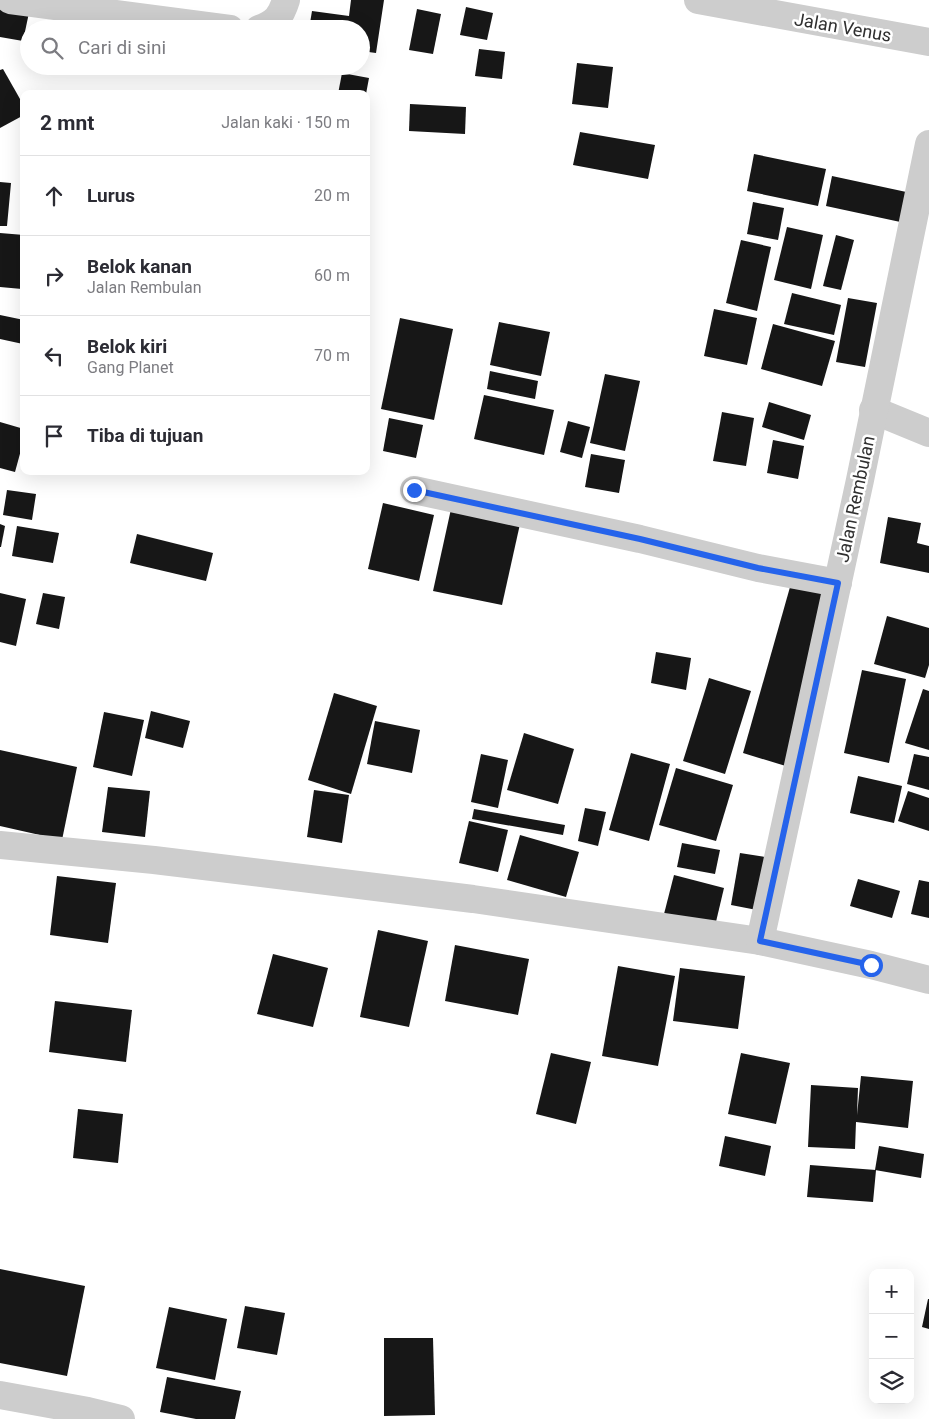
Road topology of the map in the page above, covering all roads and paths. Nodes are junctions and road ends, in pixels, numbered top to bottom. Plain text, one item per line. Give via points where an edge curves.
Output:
1 (10, 0) edge
2 (286, 0) edge
3 (698, 0) edge
4 (162, 20) edge
5 (276, 20) edge
6 (929, 42) edge
7 (929, 144) edge
8 (873, 410) junction
9 (929, 433) edge
10 (414, 490) dead end
11 (838, 583) junction
12 (0, 844) edge
13 (760, 941) junction
14 (929, 980) edge
15 (0, 1395) edge
16 (121, 1419) edge

1 - 4 street
2 - 5 street
3 - 6 street, Jalan Venus
7 - 8 street, Jalan Rembulan
8 - 9 street
8 - 11 street, Jalan Rembulan
10 - 11 street
11 - 13 street, Jalan Rembulan
12 - 13 street via 473,899
13 - 14 street
15 - 16 street

